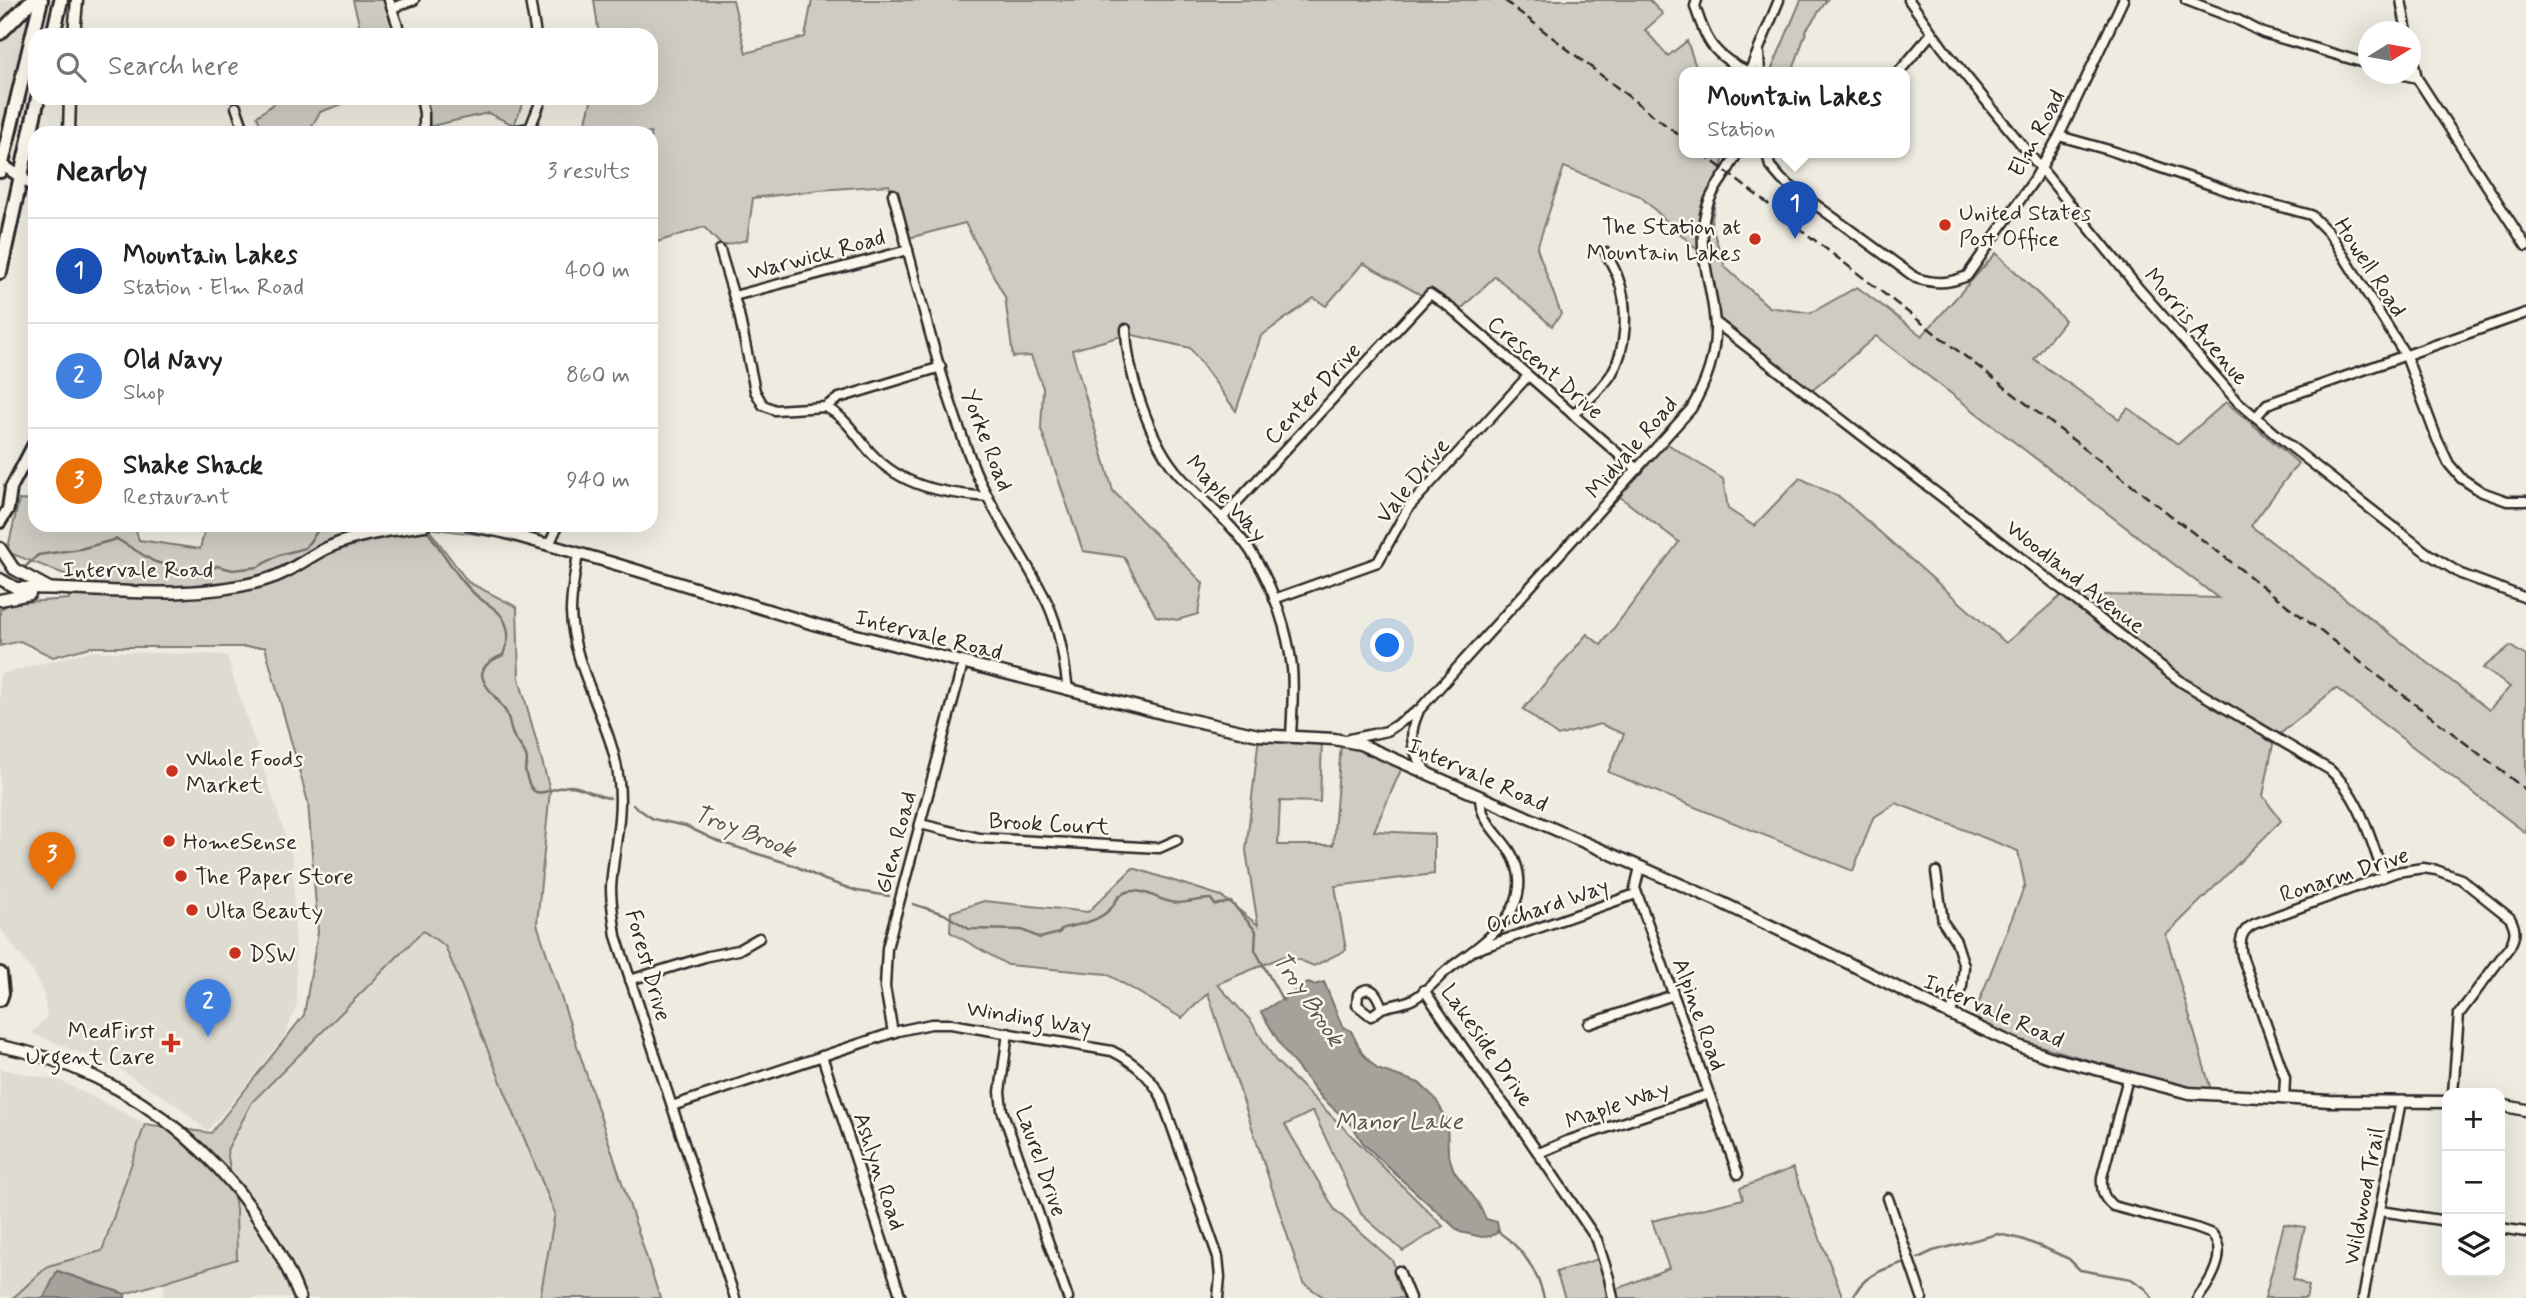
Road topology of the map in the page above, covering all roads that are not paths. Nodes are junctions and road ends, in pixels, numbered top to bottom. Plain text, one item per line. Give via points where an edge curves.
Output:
1 (32, 0) edge
2 (41, 0) edge
3 (61, 0) edge
4 (77, 0) edge
5 (414, 0) edge
6 (530, 0) edge
7 (1779, 0) edge
8 (1909, 0) edge
9 (2123, 0) edge
10 (2186, 0) edge
11 (2401, 0) edge
12 (1696, 3) edge
13 (391, 4) edge
14 (2405, 21) edge
15 (34, 28) edge
16 (55, 28) edge
17 (75, 28) edge
18 (399, 28) edge
19 (535, 28) edge
20 (0, 33) edge
21 (1932, 33) junction
22 (1758, 51) junction
23 (28, 54) edge
24 (2358, 61) edge
25 (1739, 67) edge
26 (1751, 67) edge
27 (1759, 67) edge
28 (1903, 67) edge
29 (2421, 84) edge
30 (36, 105) edge
31 (69, 105) edge
32 (422, 105) edge
33 (539, 105) edge
34 (236, 107) dead end
35 (32, 126) edge
36 (69, 126) edge
37 (243, 126) edge
38 (424, 126) edge
39 (531, 126) edge
40 (2059, 136) junction
41 (28, 142) edge
42 (1734, 158) edge
43 (1769, 158) edge
44 (1, 166) edge
45 (2041, 167) junction
46 (20, 177) junction
47 (28, 182) edge
48 (893, 194) dead end
49 (2526, 246) edge
50 (720, 250) dead end
51 (908, 250) junction
52 (1606, 253) dead end
53 (0, 272) edge
54 (1429, 295) joint
55 (734, 296) junction
56 (2526, 313) edge
57 (1715, 322) junction
58 (1126, 329) dead end
59 (2406, 356) junction
60 (941, 367) junction
61 (1528, 376) junction
62 (825, 407) junction
63 (1573, 415) junction
64 (2256, 417) junction
65 (28, 455) edge
66 (1638, 469) junction
67 (11, 488) junction
68 (988, 497) junction
69 (0, 500) edge
70 (2526, 501) edge
71 (1223, 517) junction
72 (0, 522) edge
73 (383, 532) edge
74 (497, 532) edge
75 (555, 532) edge
76 (550, 545) junction
77 (0, 548) edge
78 (579, 554) junction
79 (0, 579) edge
80 (49, 588) junction
81 (63, 589) junction
82 (2526, 598) edge
83 (1274, 599) junction
84 (0, 600) edge
85 (963, 663) junction
86 (1068, 690) junction
87 (1419, 710) junction
88 (1291, 737) junction
89 (1335, 739) junction
90 (1430, 775) junction
91 (1480, 797) junction
92 (920, 824) junction
93 (1177, 840) dead end
94 (1640, 867) junction
95 (1936, 872) dead end
96 (2384, 876) junction
97 (1636, 894) junction
98 (759, 938) dead end
99 (1469, 952) junction
100 (0, 974) edge
101 (630, 980) junction
102 (1424, 990) junction
103 (1673, 995) junction
104 (0, 999) edge
105 (1382, 1008) dead end
106 (1950, 1014) junction
107 (1589, 1024) dead end
108 (893, 1033) junction
109 (1008, 1033) junction
110 (0, 1045) edge
111 (822, 1056) junction
112 (2128, 1078) junction
113 (2453, 1088) edge
114 (1709, 1094) junction
115 (2284, 1099) junction
116 (2401, 1101) junction
117 (2442, 1102) edge
118 (672, 1106) junction
119 (2505, 1106) edge
120 (2526, 1110) edge
121 (1539, 1153) junction
122 (1738, 1174) dead end
123 (1888, 1198) dead end
124 (2380, 1211) junction
125 (2442, 1220) edge
126 (2505, 1229) edge
127 (2526, 1232) edge
128 (1399, 1271) dead end
129 (300, 1298) edge
130 (735, 1298) edge
131 (901, 1298) edge
132 (1068, 1298) edge
133 (1217, 1298) edge
134 (1410, 1298) edge
135 (1613, 1298) edge
136 (1922, 1298) edge
137 (2199, 1298) edge
138 (2363, 1298) edge

1 - 20 highway
2 - 15 highway
3 - 16 highway
4 - 17 street
5 - 13 street
6 - 19 street
7 - 22 street
8 - 21 street, Morris Avenue
9 - 40 street, Elm Road
10 - 24 street via 2263,33
11 - 14 street
12 - 25 street via 1703,34 1726,61
13 - 18 street
21 - 28 street
21 - 45 street, Morris Avenue
22 - 26 street
22 - 27 street
23 - 44 highway
29 - 49 street
30 - 35 highway
31 - 36 street
32 - 38 street
33 - 39 street
34 - 37 street
40 - 45 street, Elm Road
40 - 59 street, Howell Road via 2311,215 2330,234
41 - 46 highway
42 - 57 street, Midvale Road via 1711,193 1704,219 1703,252
43 - 45 street, Elm Road via 1773,172 1916,278 1945,284 1967,276
44 - 46 main road
45 - 64 street, Morris Avenue via 2218,382
46 - 47 main road
46 - 53 highway
48 - 51 street, Yorke Road
50 - 55 street
51 - 55 street, Warwick Road
51 - 60 street, Yorke Road
52 - 63 street via 1622,292 1619,352 1611,375
54 - 61 street, Crescent Drive
54 - 71 street, Center Drive
55 - 62 street via 755,391 763,405 773,410
56 - 59 street
57 - 66 street, Midvale Road via 1709,366 1698,397
57 - 96 street, Woodland Avenue via 2183,683 2330,770 2355,800
58 - 71 street, Maple Way via 1126,352 1145,413 1167,461
59 - 64 street via 2267,404
59 - 70 street, Howell Road via 2449,464 2483,492 2507,501
60 - 62 street via 839,398
60 - 68 street, Yorke Road via 968,453
61 - 63 street, Crescent Drive
61 - 83 street, Vale Drive via 1408,508 1378,562
62 - 68 street via 839,415 872,454 904,479 947,494
63 - 66 street, Crescent Drive
64 - 82 street, Morris Avenue via 2442,564
65 - 67 main road
66 - 87 street, Midvale Road
67 - 69 main road
67 - 72 main road via 8,509
68 - 86 street, Yorke Road via 1047,602
71 - 83 street, Maple Way via 1256,559
73 - 81 street, Intervale Road via 342,542 278,576 233,587 187,592
74 - 76 street, Intervale Road
75 - 76 street
76 - 78 street, Intervale Road
77 - 80 street, Intervale Road via 15,569
78 - 85 street, Intervale Road
78 - 101 street, Forest Drive via 571,613 578,654 618,773 620,806 611,897
79 - 80 street, Intervale Road via 16,589
80 - 81 street, Intervale Road
81 - 84 street
83 - 88 street, Maple Way via 1292,667
85 - 86 street, Intervale Road
85 - 92 street, Glen Road
86 - 88 street, Intervale Road via 1258,735
87 - 89 street, Midvale Road via 1375,735
87 - 90 street via 1411,728 1412,739 1418,761
88 - 89 street, Intervale Road
89 - 90 street, Intervale Road via 1381,752
90 - 91 street, Intervale Road
91 - 94 street, Intervale Road
91 - 99 street, Lakeside Drive via 1487,823 1512,854 1519,886 1508,916
92 - 93 street, Brook Court via 979,838 1159,848
92 - 108 street, Glen Road via 887,948 885,987
94 - 97 street, Alpine Road
94 - 106 street, Intervale Road
95 - 106 street via 1943,922 1956,941 1964,966 1962,986
96 - 113 street, Ronarm Drive via 2423,868 2449,873 2515,925 2510,946 2459,1014
96 - 115 street, Ronarm Drive via 2254,924 2241,937 2242,956 2285,1078
97 - 99 street, Orchard Way
97 - 103 street, Alpine Road
98 - 101 street via 738,950
99 - 102 street, Lakeside Drive
100 - 104 highway
101 - 118 street, Forest Drive
102 - 105 street via 1413,999
102 - 121 street, Lakeside Drive
103 - 107 street
103 - 114 street, Alpine Road
106 - 112 street, Intervale Road via 2038,1053
108 - 109 street, Winding Way via 931,1024
108 - 111 street, Winding Way
109 - 132 street, Laurel Drive via 1002,1110
109 - 133 street, Winding Way via 1112,1051 1135,1064 1153,1083 1218,1257
110 - 129 street via 35,1052 115,1087 189,1139 256,1213
111 - 118 street, Winding Way
111 - 131 street, Ashlyn Road
112 - 115 street, Intervale Road via 2189,1093
112 - 137 street via 2101,1190 2113,1206 2212,1234 2218,1259
114 - 121 street, Maple Way
114 - 122 street, Alpine Road
115 - 116 street, Intervale Road
116 - 117 street, Intervale Road
116 - 124 street, Wildwood Trail
118 - 130 street, Forest Drive
119 - 120 street
121 - 135 street, Lakeside Drive via 1597,1240
123 - 136 street
124 - 125 street
124 - 138 street, Wildwood Trail
126 - 127 street
128 - 134 street

